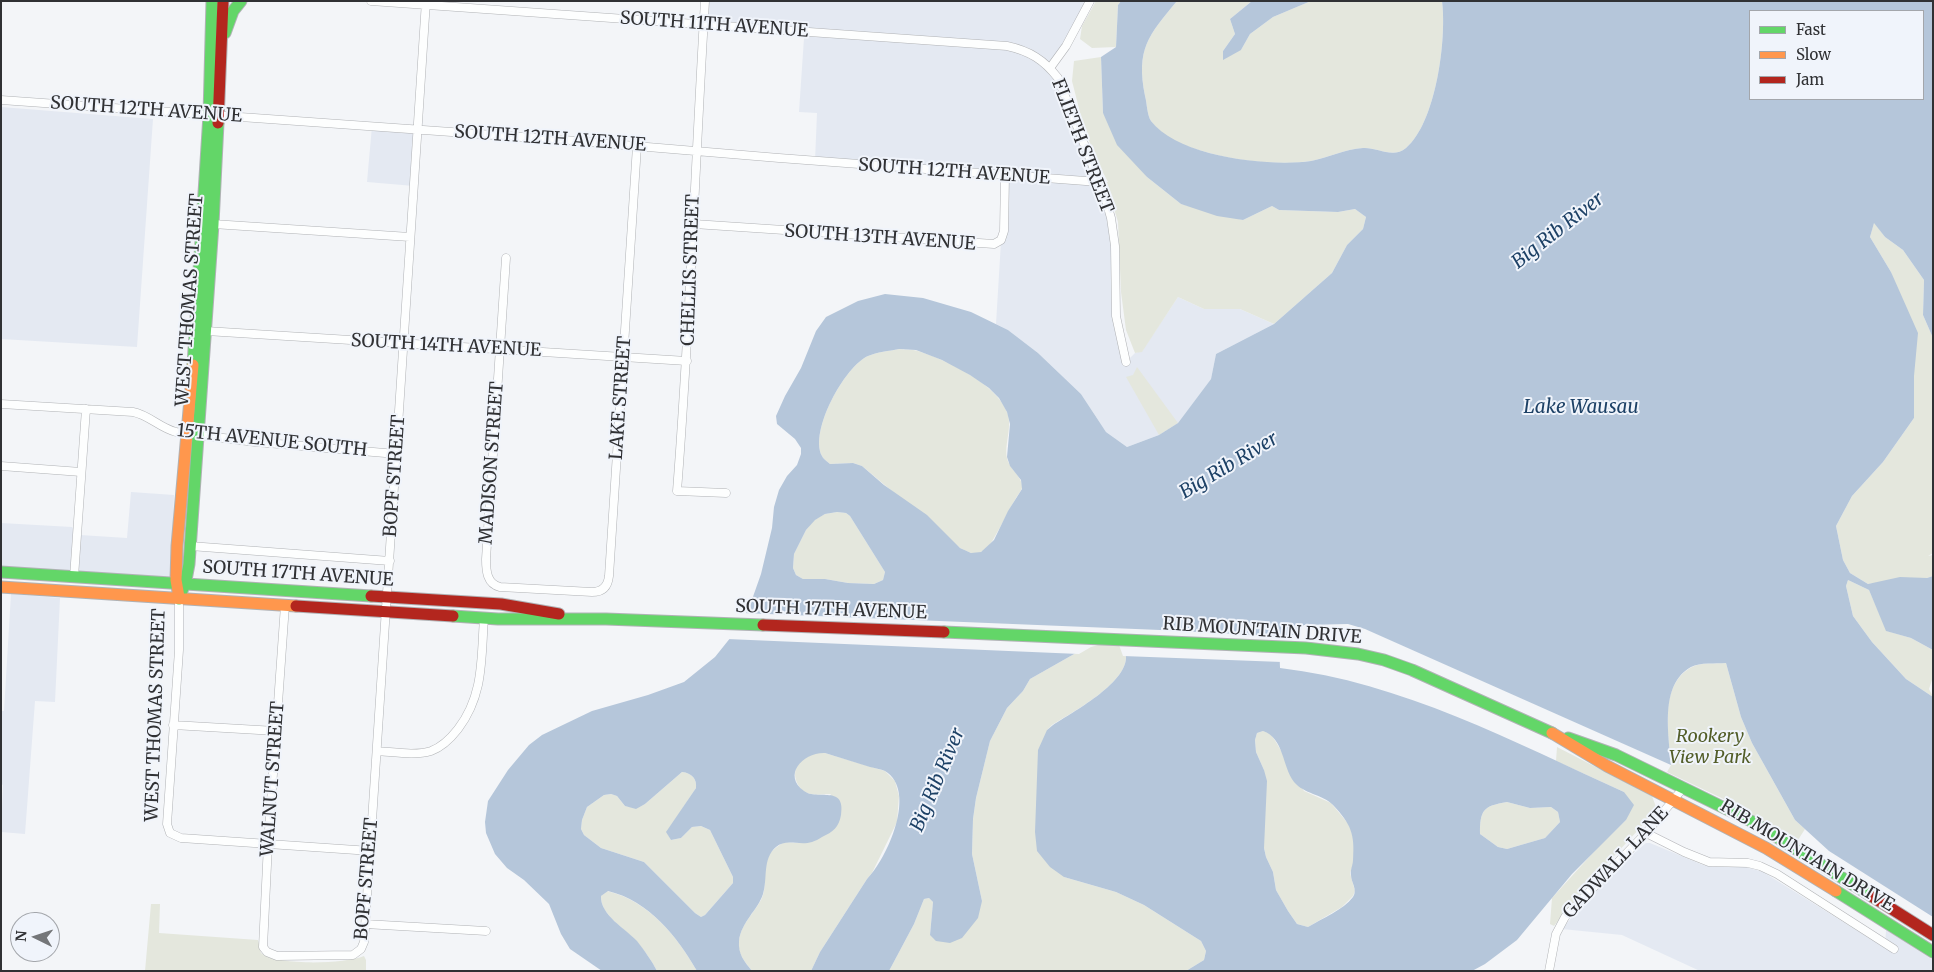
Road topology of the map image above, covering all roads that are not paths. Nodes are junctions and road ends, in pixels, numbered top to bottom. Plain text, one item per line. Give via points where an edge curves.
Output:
1 (212, 1) edge
2 (223, 1) edge
3 (241, 1) edge
4 (371, 1) edge
5 (705, 1) edge
6 (1090, 1) edge
7 (426, 3) edge
8 (704, 25) junction
9 (221, 46) junction
10 (1050, 68) junction
11 (1, 100) edge
12 (214, 116) junction
13 (418, 129) junction
14 (638, 146) junction
15 (696, 151) junction
16 (1005, 176) junction
17 (1099, 182) junction
18 (214, 224) junction
19 (694, 224) junction
20 (410, 237) junction
21 (506, 258) dead end
22 (206, 331) junction
23 (403, 344) junction
24 (500, 350) junction
25 (623, 356) junction
26 (687, 361) junction
27 (1126, 362) dead end
28 (1, 404) edge
29 (86, 409) junction
30 (192, 434) junction
31 (397, 454) junction
32 (1, 466) edge
33 (81, 472) junction
34 (726, 494) dead end
35 (190, 546) junction
36 (390, 560) junction
37 (1, 572) edge
38 (74, 577) junction
39 (181, 584) junction
40 (1, 587) edge
41 (545, 589) joint
42 (387, 597) junction
43 (179, 599) junction
44 (285, 605) junction
45 (386, 611) junction
46 (484, 618) junction
47 (592, 619) junction
48 (1068, 637) joint
49 (174, 725) junction
50 (276, 731) junction
51 (1557, 735) junction
52 (377, 751) junction
53 (1684, 787) junction
54 (1674, 800) junction
55 (1646, 833) junction
56 (268, 844) junction
57 (371, 851) junction
58 (366, 924) junction
59 (486, 931) dead end
60 (1933, 934) edge
61 (361, 949) joint
62 (1894, 949) dead end
63 (1933, 952) edge
64 (1549, 971) edge

1 - 12 main road, WEST THOMAS STREET
2 - 9 main road, WEST THOMAS STREET
3 - 9 main road via 233,11
4 - 7 street, SOUTH 11TH AVENUE
5 - 8 street, CHELLIS STREET
6 - 10 street, FLIETH STREET
7 - 8 street, SOUTH 11TH AVENUE
7 - 13 street, BOPF STREET
8 - 10 street, SOUTH 11TH AVENUE via 1007,46 1035,56
8 - 15 street, CHELLIS STREET
9 - 12 main road, WEST THOMAS STREET
10 - 17 street, FLIETH STREET via 1063,90
11 - 12 street, SOUTH 12TH AVENUE
12 - 13 street, SOUTH 12TH AVENUE
12 - 18 main road, WEST THOMAS STREET
12 - 30 main road, WEST THOMAS STREET via 190,407
13 - 14 street, SOUTH 12TH AVENUE
13 - 20 street, BOPF STREET
14 - 15 street, SOUTH 12TH AVENUE
14 - 25 street, LAKE STREET
15 - 16 street, SOUTH 12TH AVENUE
15 - 19 street, CHELLIS STREET
16 - 17 street, SOUTH 12TH AVENUE
16 - 19 street, SOUTH 13TH AVENUE via 1004,231 1001,240 994,244
17 - 27 street, FLIETH STREET via 1113,232 1116,316
18 - 20 street
18 - 22 main road, WEST THOMAS STREET
19 - 26 street, CHELLIS STREET
20 - 23 street, BOPF STREET
21 - 24 street, MADISON STREET
22 - 23 street, SOUTH 14TH AVENUE
22 - 30 main road, WEST THOMAS STREET via 204,372
23 - 24 street, SOUTH 14TH AVENUE
23 - 31 street, BOPF STREET
24 - 25 street, SOUTH 14TH AVENUE
24 - 41 street, MADISON STREET via 487,572 496,586
25 - 26 street, SOUTH 14TH AVENUE
25 - 41 street, LAKE STREET via 608,582 597,592
26 - 34 street, CHELLIS STREET via 677,491
28 - 29 street, 15TH AVENUE SOUTH
29 - 30 street, 15TH AVENUE SOUTH via 136,413 166,429
29 - 33 street
30 - 31 street, 15TH AVENUE SOUTH
30 - 35 main road, WEST THOMAS STREET
30 - 39 main road, WEST THOMAS STREET via 177,546
31 - 36 street, BOPF STREET
32 - 33 street
33 - 38 street
35 - 36 street
35 - 39 main road, WEST THOMAS STREET via 189,564
36 - 42 street, BOPF STREET
37 - 38 main road, SOUTH 17TH AVENUE
38 - 39 main road, SOUTH 17TH AVENUE
39 - 42 main road, SOUTH 17TH AVENUE
39 - 43 main road, WEST THOMAS STREET
40 - 43 main road, SOUTH 17TH AVENUE
42 - 45 street, BOPF STREET
42 - 47 main road, SOUTH 17TH AVENUE via 509,605
43 - 44 main road, SOUTH 17TH AVENUE
43 - 49 street, WEST THOMAS STREET
44 - 45 main road, SOUTH 17TH AVENUE
44 - 50 street, WALNUT STREET
45 - 46 main road, SOUTH 17TH AVENUE
45 - 52 street, BOPF STREET
46 - 47 main road, SOUTH 17TH AVENUE
46 - 52 street via 476,695 460,726 446,741 431,750 420,753
47 - 48 main road, SOUTH 17TH AVENUE
48 - 51 main road, RIB MOUNTAIN DRIVE via 1350,652 1390,662
49 - 50 street
49 - 56 street, WEST THOMAS STREET via 167,824 170,833 181,838
50 - 56 street, WALNUT STREET
51 - 53 main road, RIB MOUNTAIN DRIVE via 1596,747
51 - 54 main road, RIB MOUNTAIN DRIVE via 1606,766
52 - 57 street, BOPF STREET
53 - 54 street, GADWALL LANE
53 - 60 main road, RIB MOUNTAIN DRIVE via 1751,821
54 - 55 street, GADWALL LANE
54 - 63 main road, RIB MOUNTAIN DRIVE via 1766,848
55 - 62 street via 1709,862 1760,866
55 - 64 street, GADWALL LANE via 1565,917 1556,934
56 - 57 street
56 - 61 street, WALNUT STREET via 263,941 267,952 277,956 353,955
57 - 58 street, BOPF STREET
58 - 59 street
58 - 61 street, BOPF STREET

